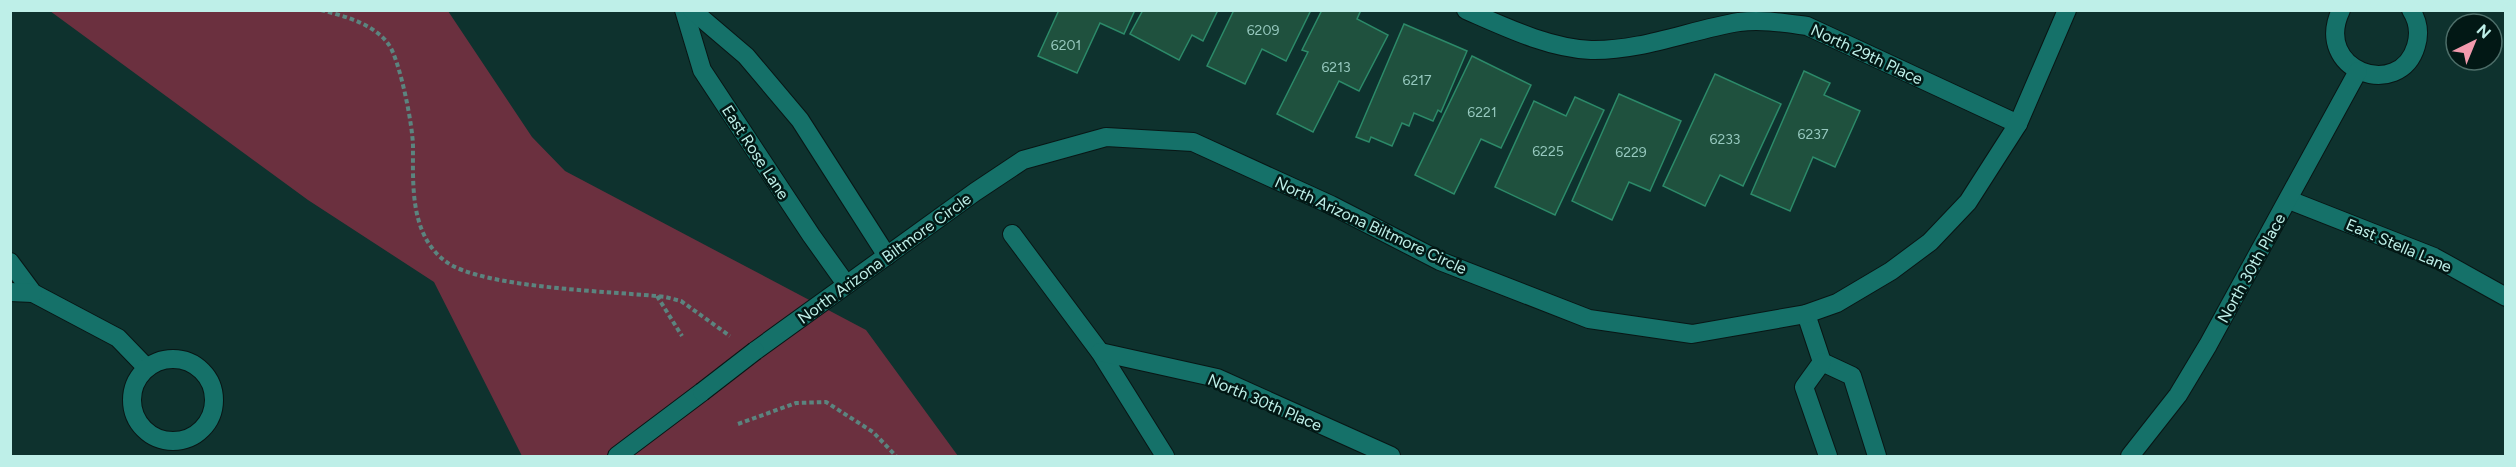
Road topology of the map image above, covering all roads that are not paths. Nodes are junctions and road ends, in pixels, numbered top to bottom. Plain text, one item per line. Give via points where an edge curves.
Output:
1 (684, 10) edge
2 (693, 10) edge
3 (1466, 10) edge
4 (2067, 10) edge
5 (2341, 10) edge
6 (2411, 10) edge
7 (2358, 71) junction
8 (2018, 124) junction
9 (2289, 200) junction
10 (1012, 234) dead end
11 (887, 256) junction
12 (10, 262) edge
13 (846, 284) junction
14 (10, 292) edge
15 (33, 293) junction
16 (2505, 297) edge
17 (1806, 314) junction
18 (1100, 352) junction
19 (1822, 362) junction
20 (146, 367) junction
21 (617, 456) edge
22 (1165, 456) edge
23 (1391, 456) edge
24 (1828, 456) edge
25 (1877, 456) edge
26 (2130, 456) edge

1 - 13 street, East Rose Lane via 702,70
2 - 11 street via 746,56 800,120
3 - 8 street, North 29th Place via 1554,44 1590,50 1620,48 1740,22 1807,26
4 - 8 street, North Arizona Biltmore Circle
5 - 7 street via 2335,22 2338,51
6 - 7 street via 2418,26 2418,39 2407,63 2383,75
7 - 9 street, North 30th Place
8 - 17 street, North Arizona Biltmore Circle via 1968,202 1930,242 1837,303
9 - 16 street, East Stella Lane via 2434,257
9 - 26 street, North 30th Place via 2178,394
10 - 18 street
11 - 13 street, North Arizona Biltmore Circle
11 - 17 street, North Arizona Biltmore Circle via 1023,160 1106,137 1193,142 1331,205 1440,261 1589,319 1692,334
12 - 15 street
13 - 21 street, North Arizona Biltmore Circle, bridge
14 - 15 street
15 - 20 street via 118,338
17 - 19 street
18 - 22 street
18 - 23 street, North 30th Place via 1217,378
19 - 24 street via 1804,387
19 - 25 street via 1852,376
20 - 20 street via 133,387 133,411 145,431 167,442 190,439 208,424 216,401 209,378 192,362 168,358

